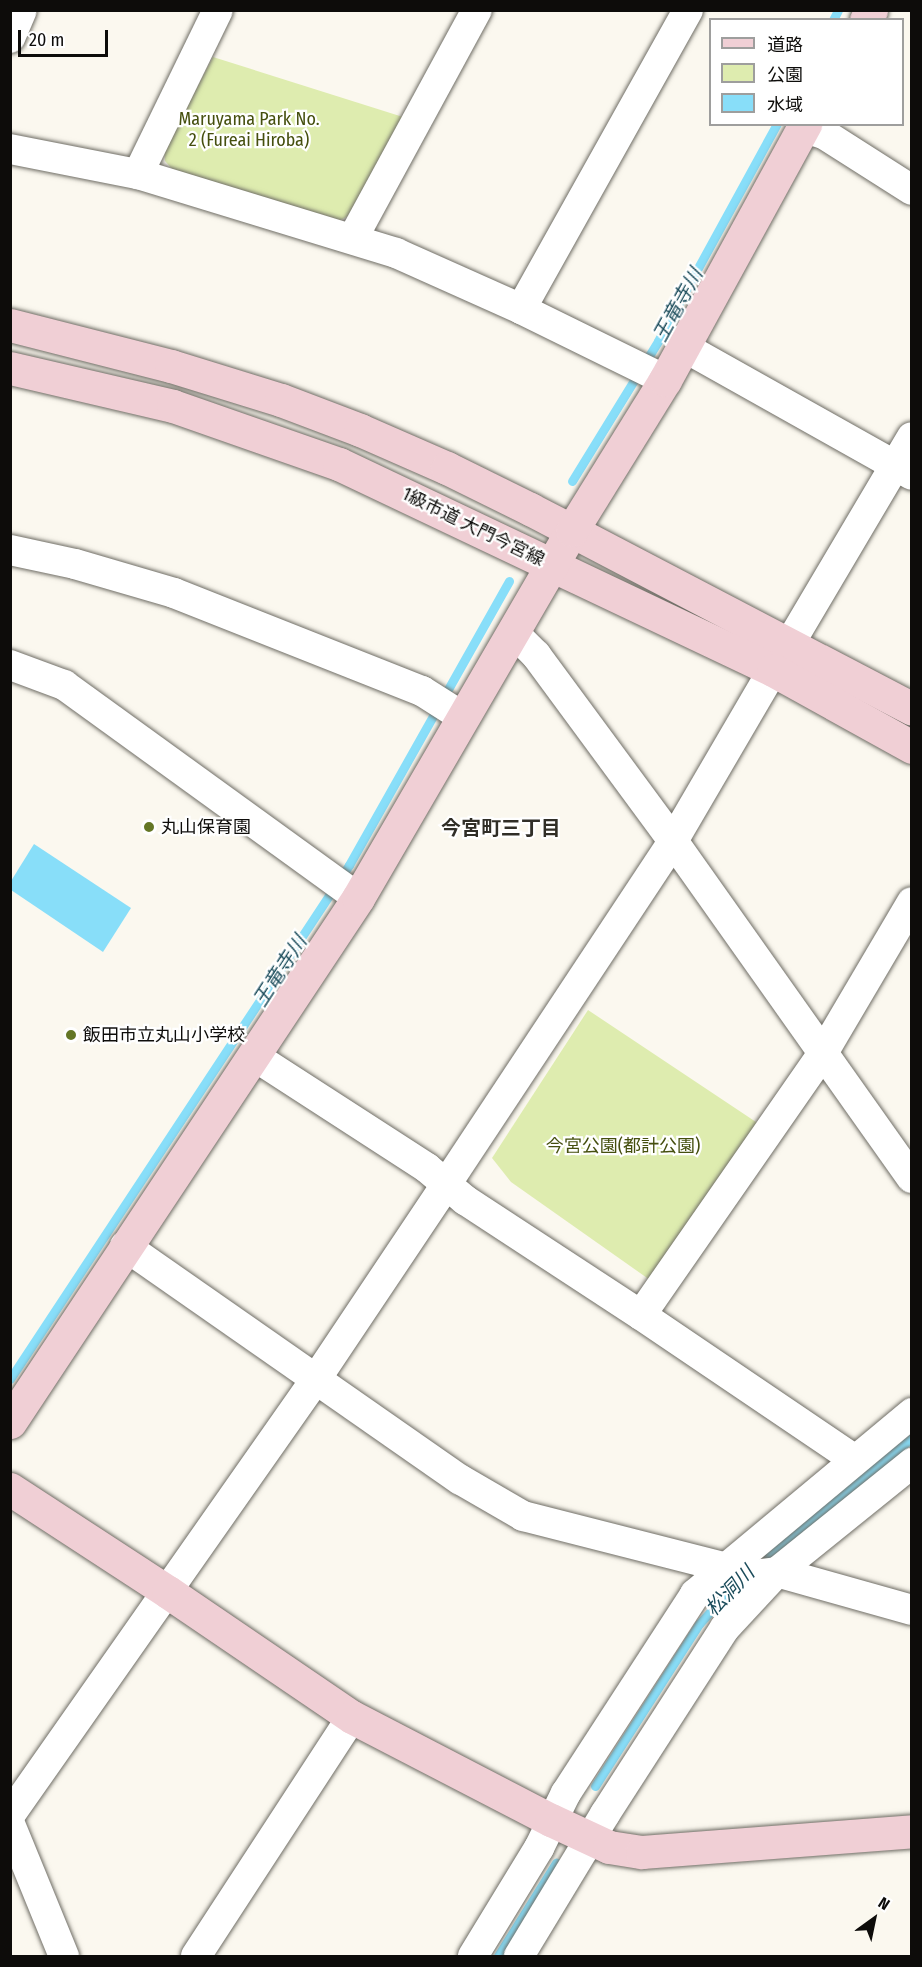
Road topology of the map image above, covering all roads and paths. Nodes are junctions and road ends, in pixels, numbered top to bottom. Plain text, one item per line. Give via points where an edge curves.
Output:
1 (22, 10) edge
2 (218, 10) edge
3 (477, 10) edge
4 (688, 10) edge
5 (10, 38) edge
6 (804, 126) edge
7 (10, 148) edge
8 (138, 174) junction
9 (912, 190) edge
10 (353, 238) junction
11 (521, 309) junction
12 (10, 325) edge
13 (684, 347) junction
14 (10, 368) edge
15 (650, 372) junction
16 (912, 437) edge
17 (903, 470) edge
18 (572, 531) junction
19 (10, 550) edge
20 (552, 566) junction
21 (513, 632) junction
22 (782, 657) junction
23 (10, 664) edge
24 (449, 708) junction
25 (912, 709) edge
26 (912, 747) edge
27 (673, 841) junction
28 (345, 888) junction
29 (912, 902) edge
30 (823, 1053) junction
31 (254, 1056) junction
32 (912, 1178) edge
33 (447, 1183) junction
34 (125, 1246) junction
35 (641, 1314) junction
36 (316, 1379) junction
37 (912, 1413) edge
38 (10, 1422) edge
39 (855, 1460) junction
40 (912, 1463) edge
41 (10, 1489) edge
42 (747, 1571) junction
43 (168, 1592) junction
44 (912, 1610) edge
45 (352, 1717) junction
46 (10, 1815) edge
47 (551, 1820) junction
48 (10, 1824) edge
49 (912, 1831) edge
50 (591, 1838) junction
51 (64, 1956) edge
52 (196, 1956) edge
53 (473, 1956) edge
54 (519, 1956) edge

1 - 5 street
2 - 8 street
3 - 10 street
4 - 11 street
6 - 9 street via 824,134
6 - 13 street
7 - 8 street
8 - 10 street
10 - 11 street via 430,267
11 - 15 street
12 - 18 street via 171,366 281,400 447,468
13 - 15 street
13 - 17 street
14 - 20 street, 1級市道 大門今宮線 via 173,406 339,464
15 - 18 street
16 - 17 street
17 - 22 street
18 - 20 street
18 - 22 street
19 - 24 street via 174,593 422,690
20 - 21 street
20 - 22 street, 1級市道 大門今宮線
21 - 24 street
21 - 27 street via 536,655
22 - 25 street
22 - 26 street, 1級市道 大門今宮線
22 - 27 street
23 - 28 street via 64,685
24 - 28 street
27 - 30 street
27 - 33 street
28 - 31 street
29 - 30 street
30 - 32 street
30 - 35 street
31 - 33 street
31 - 34 street
33 - 35 street via 465,1200
33 - 36 street
34 - 36 street
34 - 38 street
35 - 39 street
36 - 42 street via 461,1480 523,1516
36 - 43 street
37 - 39 street
39 - 42 street
40 - 42 street
41 - 43 street
42 - 44 street
42 - 47 street via 695,1594
42 - 50 street via 725,1628
43 - 45 street
43 - 46 street
45 - 47 street
45 - 52 street
47 - 50 street
47 - 53 street via 539,1848
48 - 51 street
49 - 50 street via 642,1852 609,1847
50 - 54 street

